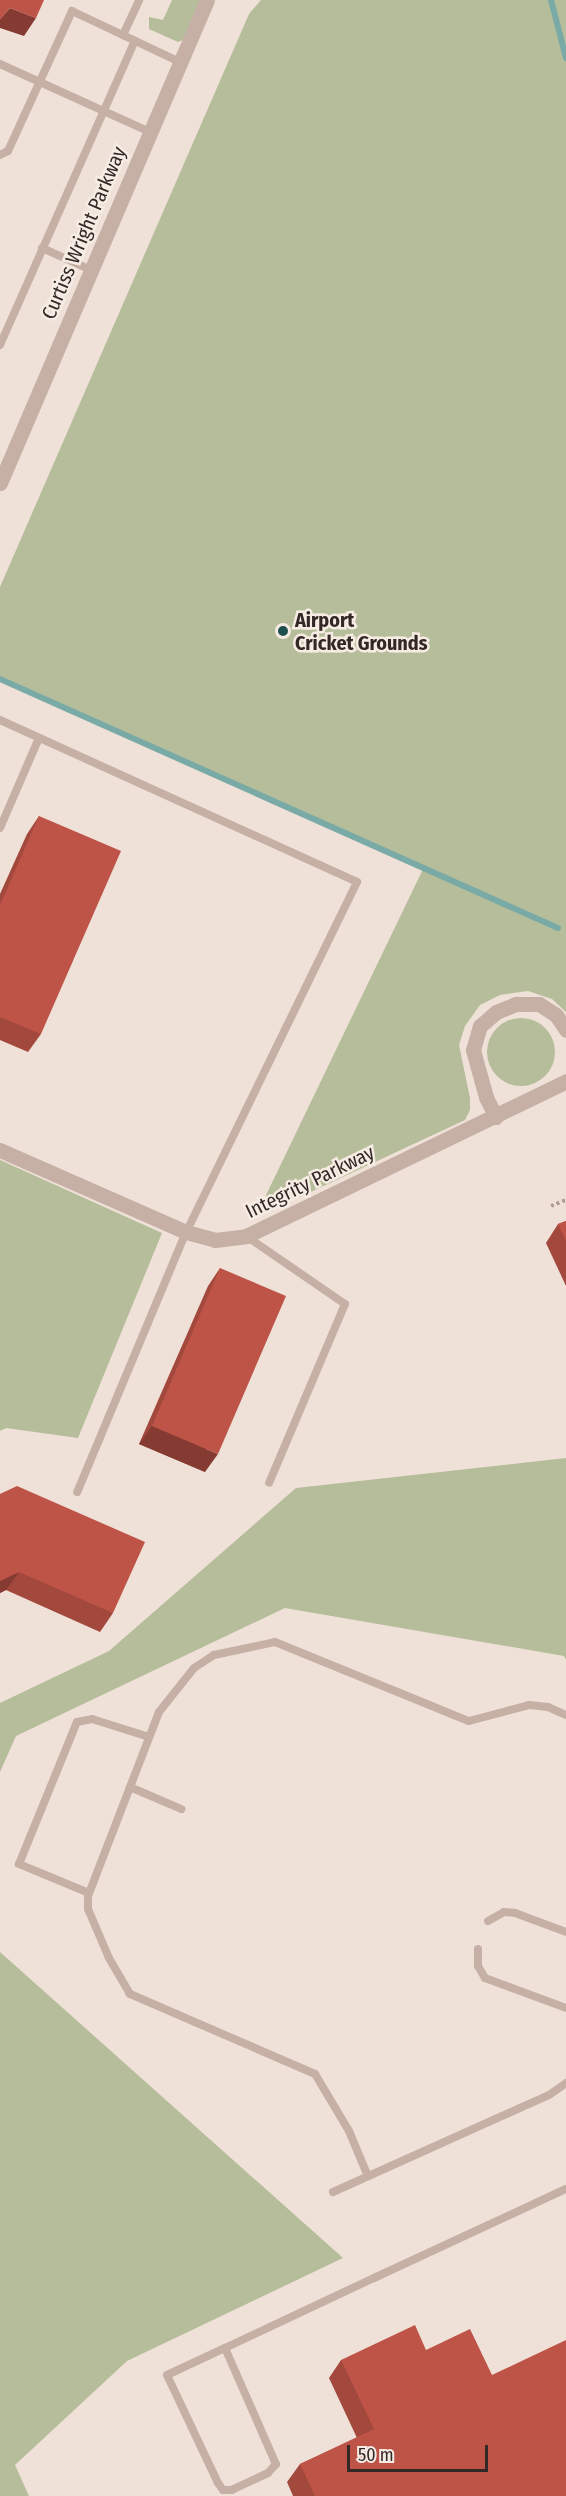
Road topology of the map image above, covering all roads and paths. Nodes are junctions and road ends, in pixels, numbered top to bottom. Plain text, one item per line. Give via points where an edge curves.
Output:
1 (139, 0) edge
2 (207, 0) edge
3 (123, 35) junction
4 (135, 41) junction
5 (180, 62) junction
6 (0, 64) edge
7 (40, 83) junction
8 (102, 111) junction
9 (150, 132) junction
10 (0, 155) edge
11 (42, 248) junction
12 (91, 270) junction
13 (0, 345) edge
14 (1, 477) edge
15 (0, 720) edge
16 (39, 738) junction
17 (0, 828) edge
18 (566, 1030) edge
19 (566, 1081) edge
20 (496, 1117) junction
21 (0, 1150) edge
22 (566, 1200) edge
23 (551, 1206) dead end
24 (186, 1232) junction
25 (246, 1236) junction
26 (269, 1483) dead end
27 (77, 1492) dead end
28 (566, 1715) edge
29 (149, 1737) junction
30 (130, 1787) junction
31 (181, 1809) dead end
32 (89, 1893) junction
33 (488, 1921) dead end
34 (566, 1932) edge
35 (478, 1949) dead end
36 (566, 2008) edge
37 (566, 2083) edge
38 (367, 2174) junction
39 (566, 2189) edge
40 (333, 2192) dead end
41 (225, 2348) junction

1 - 3 lane
2 - 5 street, Curtiss Wright Parkway
3 - 4 lane
3 - 7 lane via 72,12
4 - 5 lane
4 - 8 lane
5 - 9 street, Curtiss Wright Parkway
6 - 7 lane
7 - 8 lane
7 - 10 lane via 8,151
8 - 9 lane
8 - 11 lane
9 - 12 street, Curtiss Wright Parkway
11 - 12 lane
11 - 13 lane
12 - 14 street, Curtiss Wright Parkway
15 - 16 lane
16 - 17 lane
16 - 24 lane via 357,882
18 - 20 street via 556,1015 538,1004 516,1004 496,1012 480,1026 472,1050 486,1098
19 - 20 street, Integrity Parkway
20 - 25 street, Integrity Parkway
21 - 24 street, Integrity Parkway
22 - 23 path
24 - 25 street, Integrity Parkway via 215,1240
24 - 27 lane
25 - 26 lane via 345,1304
28 - 29 lane via 548,1707 530,1706 469,1721 275,1642 232,1648 194,1668 159,1712
29 - 30 lane
29 - 32 lane via 92,1719 77,1722 19,1864
30 - 31 lane
30 - 32 lane
32 - 38 lane via 88,1909 130,1994 315,2074 349,2131
33 - 34 lane via 504,1912 515,1913
35 - 36 lane via 478,1966 485,1978
37 - 38 lane via 549,2095
38 - 40 lane
39 - 41 lane
41 - 41 lane via 167,2375 218,2483 223,2490 232,2490 268,2473 276,2464

